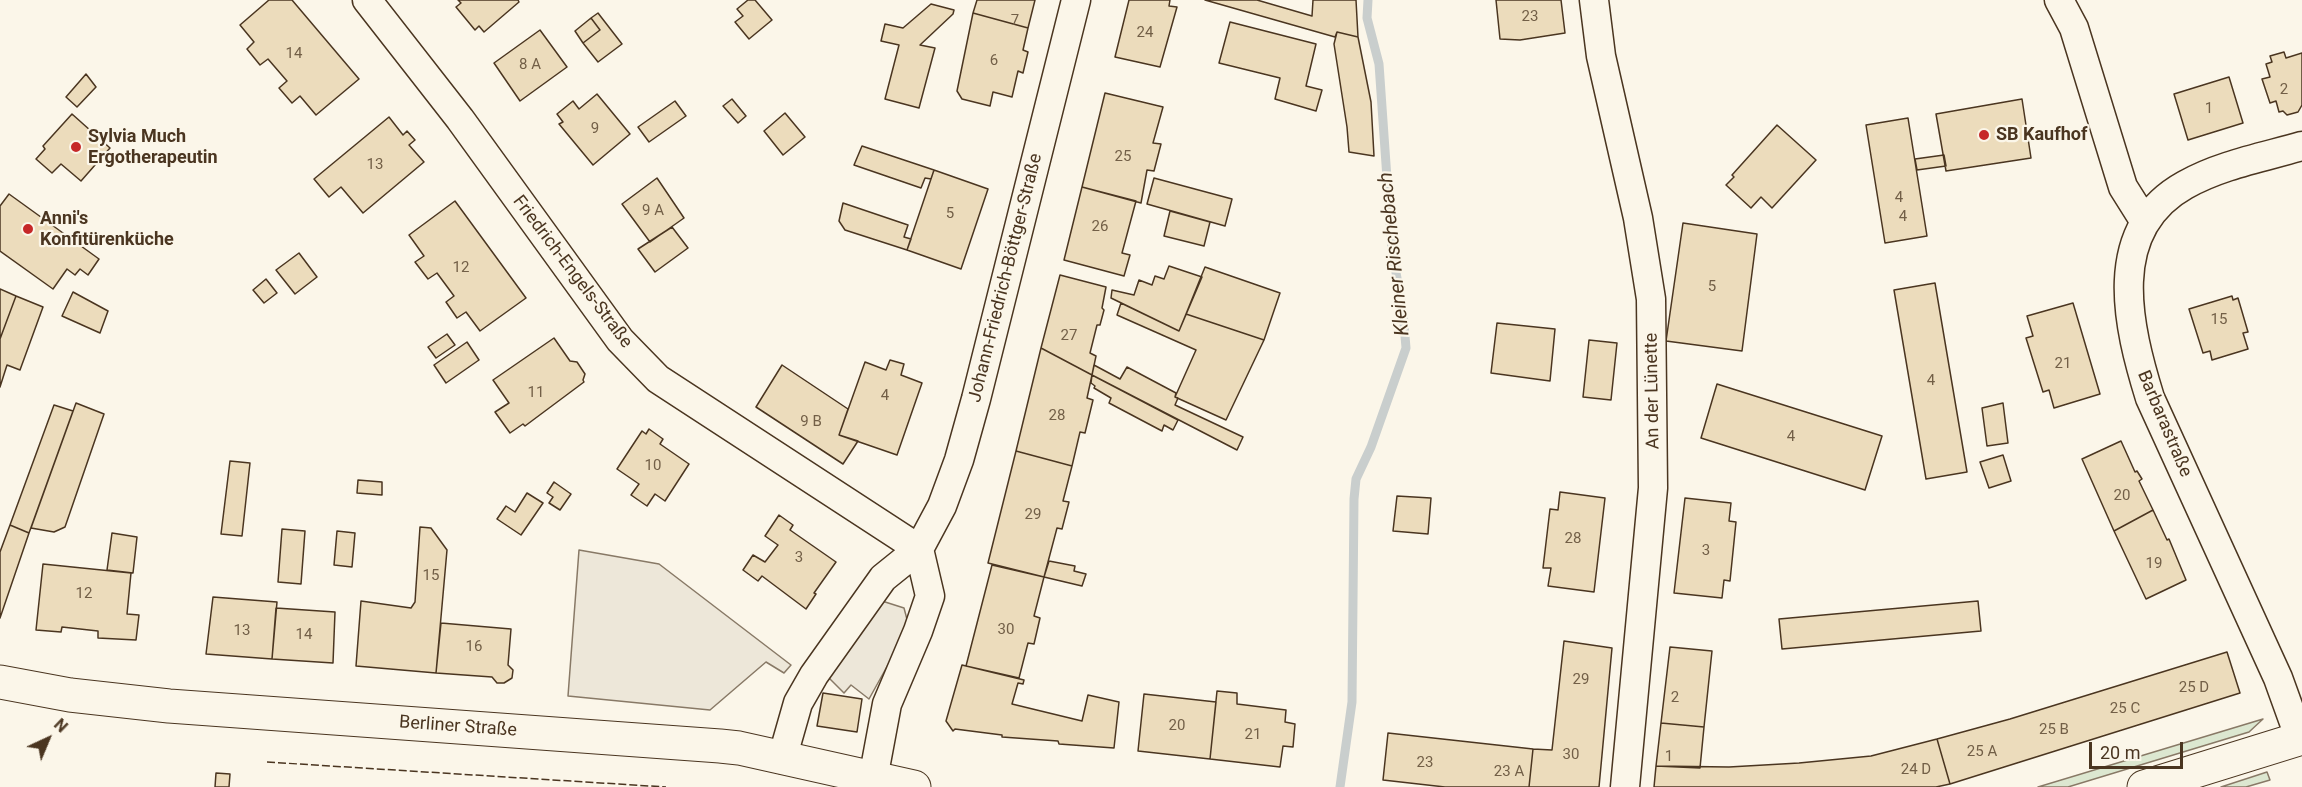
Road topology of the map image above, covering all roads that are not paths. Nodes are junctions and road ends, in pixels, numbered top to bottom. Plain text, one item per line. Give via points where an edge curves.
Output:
1 (367, 0) edge
2 (1076, 0) edge
3 (1594, 0) edge
4 (2059, 0) edge
5 (2302, 146) edge
6 (2145, 222) junction
7 (919, 549) junction
8 (0, 682) edge
9 (2301, 739) edge
10 (782, 759) junction
11 (873, 779) junction
12 (914, 787) edge
13 (1625, 787) edge
14 (2144, 787) edge

1 - 7 street, Friedrich-Engels-Straße via 460,119 620,340 658,378
2 - 7 street, Johann-Friedrich-Böttger-Straße via 959,460 942,506
3 - 13 street, An der Lünette via 1601,56 1638,218 1651,299 1653,488
4 - 6 street via 2074,28 2123,187
5 - 6 street, Barbarastraße via 2184,185
6 - 9 street, Barbarastraße via 2133,250 2128,277 2128,310 2136,353 2150,399 2278,678
7 - 10 street, Johann-Friedrich-Böttger-Straße via 883,578 814,675 798,703
7 - 11 street via 930,596 887,704
8 - 10 main road, Berliner Straße via 158,705 658,740 739,748
9 - 14 main road
10 - 11 main road, Berliner Straße
11 - 12 main road, Berliner Straße

